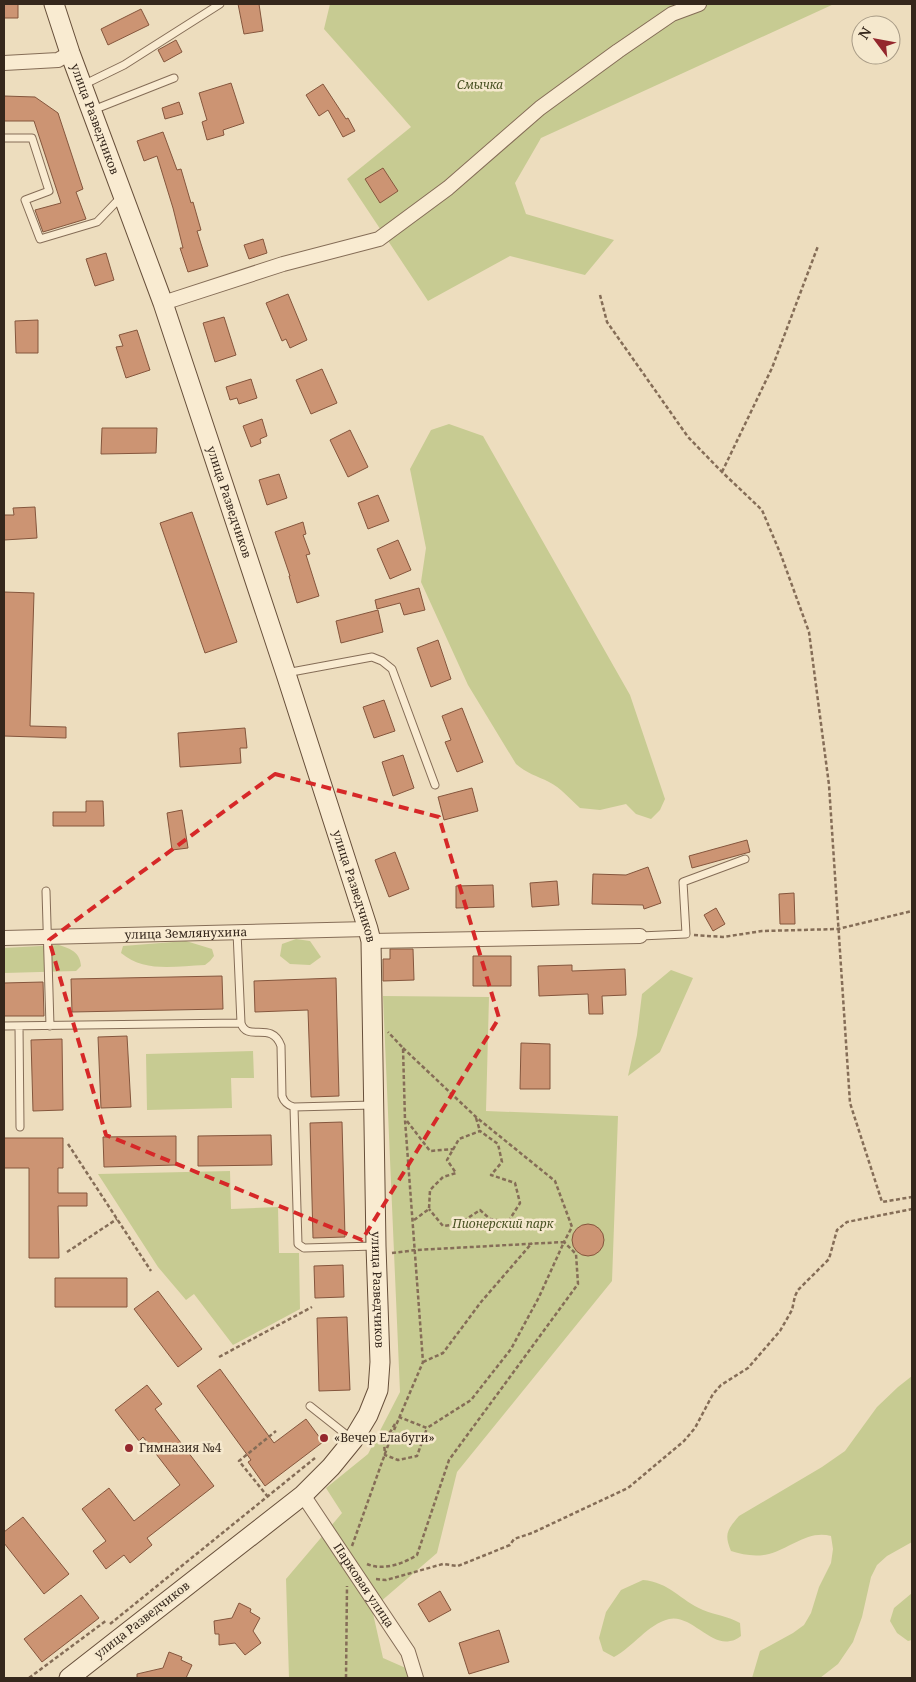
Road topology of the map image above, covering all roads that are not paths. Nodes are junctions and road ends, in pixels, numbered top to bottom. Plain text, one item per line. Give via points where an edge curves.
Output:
1 (54, 4) edge
2 (220, 4) edge
3 (699, 4) edge
4 (70, 53) junction
5 (4, 63) edge
6 (174, 78) dead end
7 (82, 85) junction
8 (92, 111) junction
9 (4, 138) edge
10 (123, 195) junction
11 (163, 303) junction
12 (286, 674) junction
13 (435, 785) dead end
14 (745, 859) dead end
15 (46, 891) dead end
16 (237, 932) junction
17 (369, 935) junction
18 (640, 936) joint
19 (47, 937) junction
20 (4, 938) edge
21 (241, 1023) junction
22 (4, 1026) edge
23 (19, 1026) junction
24 (50, 1026) junction
25 (373, 1105) junction
26 (294, 1107) junction
27 (20, 1127) dead end
28 (376, 1251) junction
29 (310, 1406) dead end
30 (353, 1440) junction
31 (303, 1495) junction
32 (69, 1678) edge
33 (416, 1678) edge

1 - 4 street, улица Разведчиков
2 - 7 lane via 124,65
3 - 11 street via 672,14 540,108 448,188 379,239 283,264
4 - 5 street via 58,60
4 - 7 street, улица Разведчиков
6 - 8 lane
7 - 8 street, улица Разведчиков
8 - 10 street, улица Разведчиков
9 - 10 lane via 32,138 49,191 25,200 40,239 97,222
10 - 11 street, улица Разведчиков
11 - 12 street, улица Разведчиков
12 - 13 lane via 372,657 382,661 392,669
12 - 17 street, улица Разведчиков
14 - 18 lane via 683,882 686,934
15 - 19 lane
16 - 17 street, улица Землянухина
16 - 19 street, улица Землянухина
16 - 21 lane
17 - 18 street, улица Землянухина
17 - 25 street, улица Разведчиков
19 - 20 street, улица Землянухина
19 - 24 lane
21 - 24 lane
21 - 26 lane via 249,1032 268,1032 276,1036 281,1046 282,1096
22 - 23 lane
23 - 24 lane
23 - 27 lane
25 - 26 lane
25 - 28 street, улица Разведчиков
26 - 28 lane via 298,1244 304,1248
28 - 30 street, улица Разведчиков via 378,1390
29 - 30 lane
30 - 31 street, улица Разведчиков
31 - 32 street, улица Разведчиков
31 - 33 street, Парковая улица via 354,1561 357,1575 408,1652

